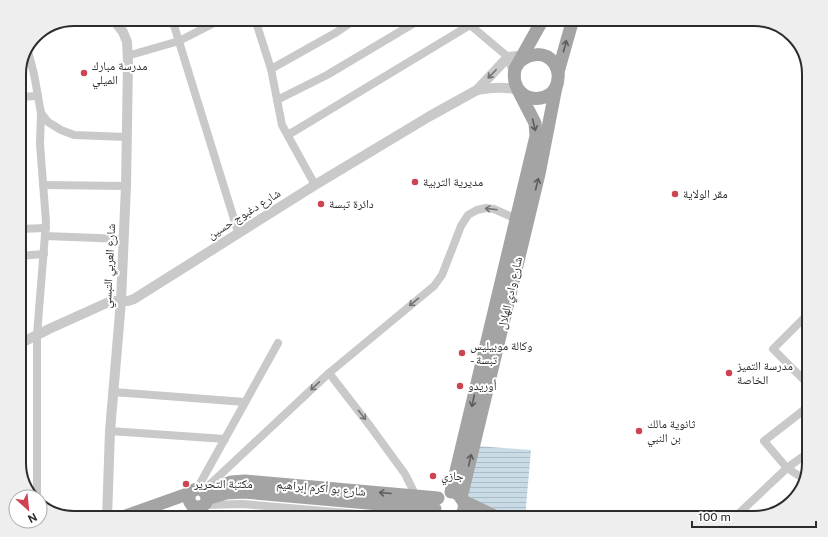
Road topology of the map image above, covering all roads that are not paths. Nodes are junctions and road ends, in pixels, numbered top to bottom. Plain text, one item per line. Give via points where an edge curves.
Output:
1 (118, 26) edge
2 (174, 26) edge
3 (208, 26) edge
4 (257, 26) edge
5 (346, 26) edge
6 (409, 26) edge
7 (468, 26) edge
8 (472, 26) edge
9 (539, 26) edge
10 (570, 26) edge
11 (179, 41) junction
12 (30, 56) edge
13 (128, 56) junction
14 (520, 57) junction
15 (272, 69) junction
16 (558, 72) junction
17 (556, 87) junction
18 (477, 90) junction
19 (518, 90) junction
20 (38, 96) junction
21 (26, 97) edge
22 (277, 100) junction
23 (41, 113) junction
24 (288, 135) junction
25 (126, 137) junction
26 (43, 185) junction
27 (315, 185) junction
28 (126, 186) junction
29 (522, 221) junction
30 (26, 230) edge
31 (45, 232) junction
32 (238, 232) junction
33 (123, 239) junction
34 (44, 254) junction
35 (26, 255) edge
36 (121, 301) junction
37 (802, 320) edge
38 (37, 335) junction
39 (26, 341) edge
40 (278, 343) dead end
41 (329, 374) junction
42 (802, 378) edge
43 (113, 392) junction
44 (245, 402) junction
45 (802, 411) edge
46 (110, 431) junction
47 (225, 439) junction
48 (802, 457) edge
49 (787, 468) junction
50 (800, 476) edge
51 (36, 489) edge
52 (416, 496) junction
53 (199, 502) edge
54 (438, 508) edge
55 (460, 508) edge
56 (107, 511) edge
57 (155, 511) edge
58 (160, 511) edge
59 (324, 511) edge
60 (472, 511) edge
61 (741, 511) edge

1 - 13 street, شارع العربي التبسي via 127,42
2 - 11 street
3 - 11 street
4 - 15 street
5 - 15 street
6 - 22 street via 328,75
7 - 24 street
8 - 14 street
9 - 14 main road
16 -> 10 main road
11 - 13 street
11 - 32 street
12 - 20 street
13 - 25 street, شارع العربي التبسي
14 - 16 main road via 538,54 545,56 556,66
14 -> 18 street
14 - 19 main road via 514,76
15 - 22 street
16 - 17 main road
17 - 19 main road via 545,97 538,99 530,98
29 -> 17 main road, شارع وادي الهلال via 548,133
18 - 19 street via 496,87
18 - 27 street, شارع دغبوج حسين
19 -> 29 main road, شارع وادي الهلال via 535,123 536,136
20 - 21 street
20 - 23 street
22 - 24 street via 282,125
23 - 25 street via 48,122 74,135
23 - 26 street
24 - 27 street
25 - 28 street, شارع العربي التبسي
26 - 28 street
26 - 31 street
27 - 32 street, شارع دغبوج حسين
28 - 33 street, شارع العربي التبسي
29 -> 41 street via 494,208 477,210 468,215 461,226 444,270 434,286
29 - 55 main road, شارع وادي الهلال
30 - 31 street
31 - 33 street
31 - 34 street
32 - 36 street, شارع دغبوج حسين via 134,299
33 - 36 street, شارع العربي التبسي
34 - 35 street
34 - 38 street
36 - 38 street, شارع دغبوج حسين via 111,301
36 - 43 street, شارع العربي التبسي
37 - 42 street via 773,349
38 - 39 street, شارع دغبوج حسين
38 - 51 street
40 - 44 street
41 -> 52 street via 405,474
41 -> 53 street
43 - 44 street
43 - 46 street, شارع العربي التبسي
44 - 47 street
45 - 49 street via 764,441
46 - 47 street
46 - 56 street, شارع العربي التبسي
47 - 53 street
48 - 49 street
49 - 50 street
49 - 61 street
52 -> 53 main road, شارع بو أكرم إبراهيم via 245,481 231,482
52 - 54 main road, شارع بو أكرم إبراهيم
53 - 54 main road, شارع بو أكرم إبراهيم via 226,493 244,492
53 - 57 main road
53 - 58 main road
53 - 59 street, شارع بو أكرم إبراهيم
54 - 55 main road via 446,493
55 - 60 main road

